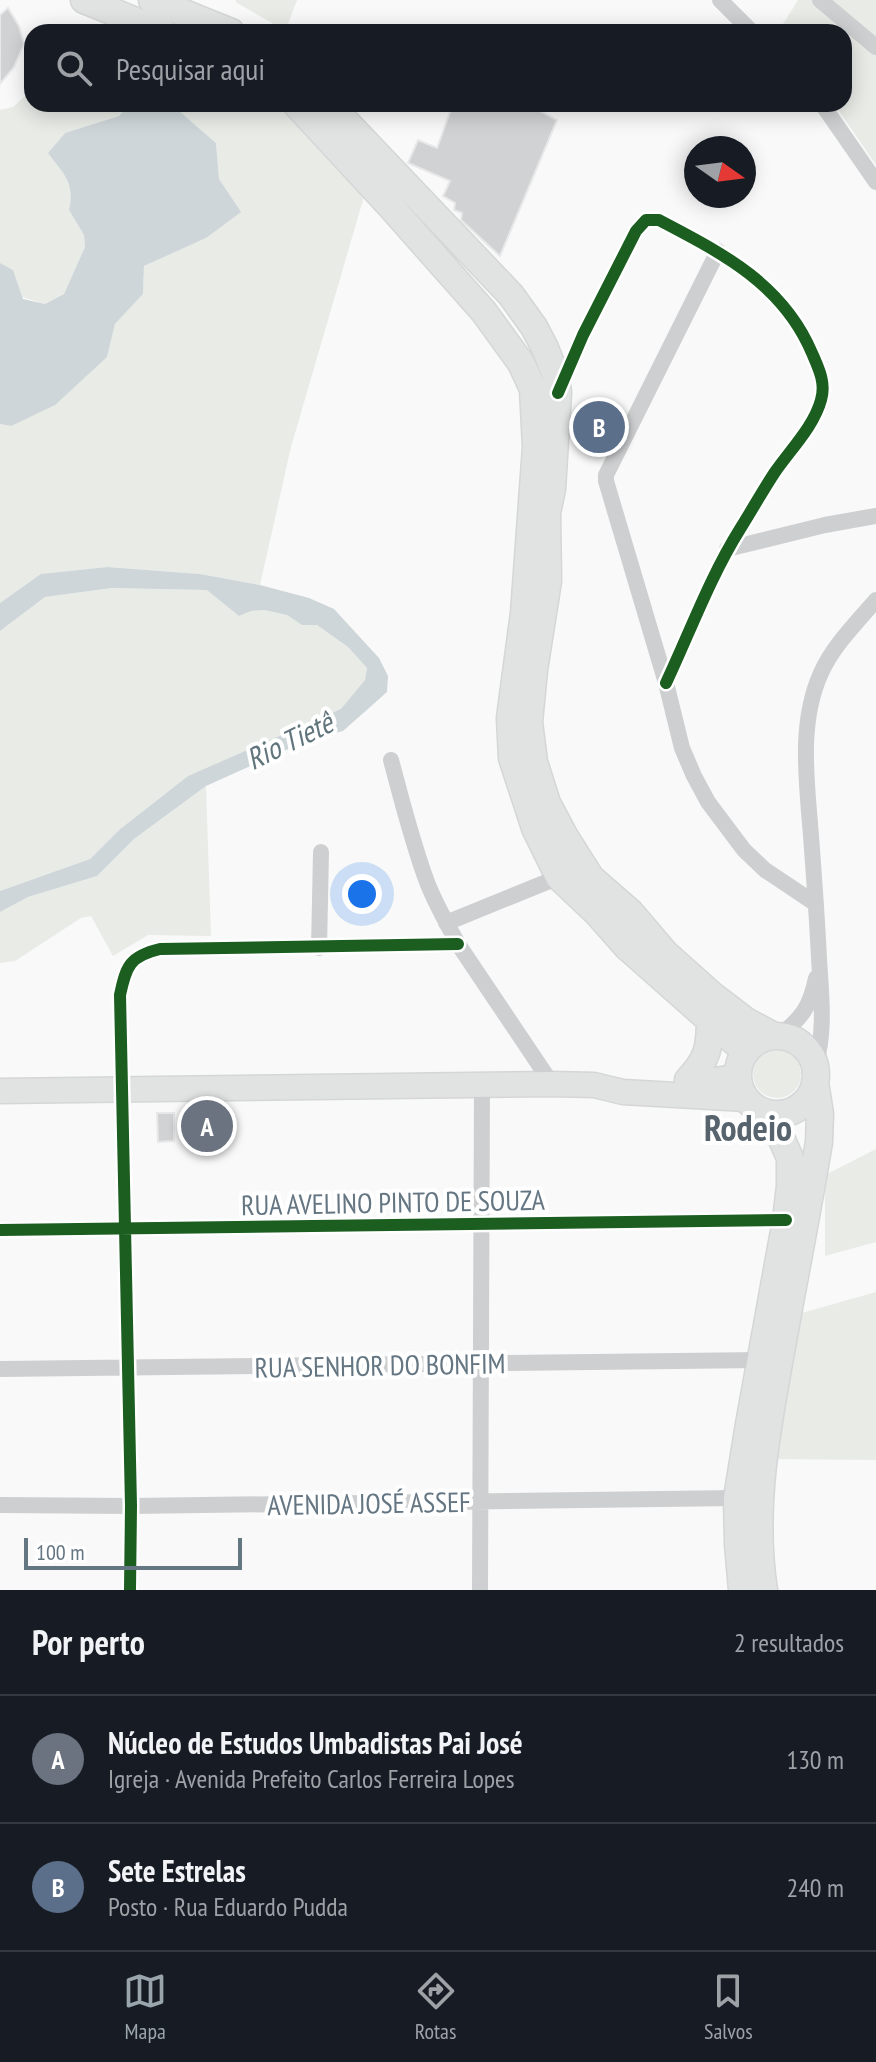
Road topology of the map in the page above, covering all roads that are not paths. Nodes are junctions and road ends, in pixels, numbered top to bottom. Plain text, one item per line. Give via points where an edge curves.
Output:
1 (84, 0) edge
2 (152, 0) edge
3 (720, 0) edge
4 (820, 0) edge
5 (143, 24) edge
6 (211, 24) edge
7 (744, 24) edge
8 (849, 24) edge
9 (852, 27) edge
10 (876, 47) edge
11 (303, 112) edge
12 (337, 112) edge
13 (828, 112) edge
14 (876, 182) edge
15 (718, 251) junction
16 (558, 393) junction
17 (876, 516) edge
18 (727, 549) junction
19 (876, 600) edge
20 (666, 683) junction
21 (391, 760) dead end
22 (321, 852) dead end
23 (559, 877) junction
24 (816, 904) junction
25 (446, 923) junction
26 (458, 944) junction
27 (319, 948) junction
28 (820, 961) junction
29 (710, 1019) junction
30 (776, 1036) junction
31 (815, 1074) junction
32 (688, 1080) junction
33 (552, 1084) junction
34 (482, 1085) junction
35 (594, 1085) junction
36 (749, 1085) junction
37 (121, 1088) junction
38 (0, 1091) edge
39 (786, 1220) junction
40 (481, 1225) junction
41 (124, 1229) junction
42 (0, 1230) edge
43 (760, 1360) junction
44 (482, 1364) junction
45 (127, 1368) junction
46 (0, 1369) edge
47 (737, 1498) junction
48 (480, 1501) junction
49 (0, 1505) edge
50 (131, 1506) junction
51 (130, 1590) edge
52 (480, 1590) edge
53 (742, 1590) edge
54 (764, 1590) edge

1 - 5 main road
2 - 6 main road
3 - 7 street
4 - 8 street
9 - 10 street
11 - 23 main road via 484,312 533,389 536,447 510,718 512,758 535,828
12 - 16 main road via 511,295 545,348
13 - 14 street
15 - 16 street via 659,220 646,220 583,335
15 - 18 street via 770,291 796,321 823,389 817,414
15 - 20 street via 606,475
16 - 30 main road via 547,513 548,581 529,722 547,803 591,878 712,995
17 - 18 street
18 - 20 street
19 - 24 street via 821,672 811,703 807,778
20 - 24 street via 682,748 708,802 765,870
21 - 25 street via 411,837
22 - 27 street
23 - 25 street
23 - 29 main road via 627,947
24 - 28 street
25 - 26 street
26 - 27 street
26 - 33 street
27 - 37 street via 142,953 131,962 120,995
28 - 30 street via 808,1007
28 - 31 street via 823,1034
29 - 32 main road via 708,1052
29 - 36 main road
30 - 31 main road via 802,1045 811,1055
30 - 36 main road via 758,1041
31 - 36 main road via 803,1104 780,1114
31 - 54 main road via 819,1142 760,1496
32 - 35 main road via 648,1078
32 - 36 main road
33 - 34 main road
33 - 35 main road
34 - 37 main road
34 - 40 street
35 - 36 main road via 623,1092
36 - 39 main road via 790,1158
37 - 38 main road
37 - 41 street
39 - 40 street, RUA AVELINO PINTO DE SOUZA
39 - 43 main road
40 - 41 street, RUA AVELINO PINTO DE SOUZA
40 - 44 street
41 - 42 street, RUA AVELINO PINTO DE SOUZA
41 - 45 street
43 - 44 street, RUA SENHOR DO BONFIM
43 - 47 main road
44 - 45 street, RUA SENHOR DO BONFIM
44 - 48 street
45 - 46 street, RUA SENHOR DO BONFIM
45 - 50 street
47 - 48 street, AVENIDA JOSÉ ASSEF
47 - 53 main road
48 - 50 street, AVENIDA JOSÉ ASSEF
48 - 52 street
49 - 50 street, AVENIDA JOSÉ ASSEF
50 - 51 street

